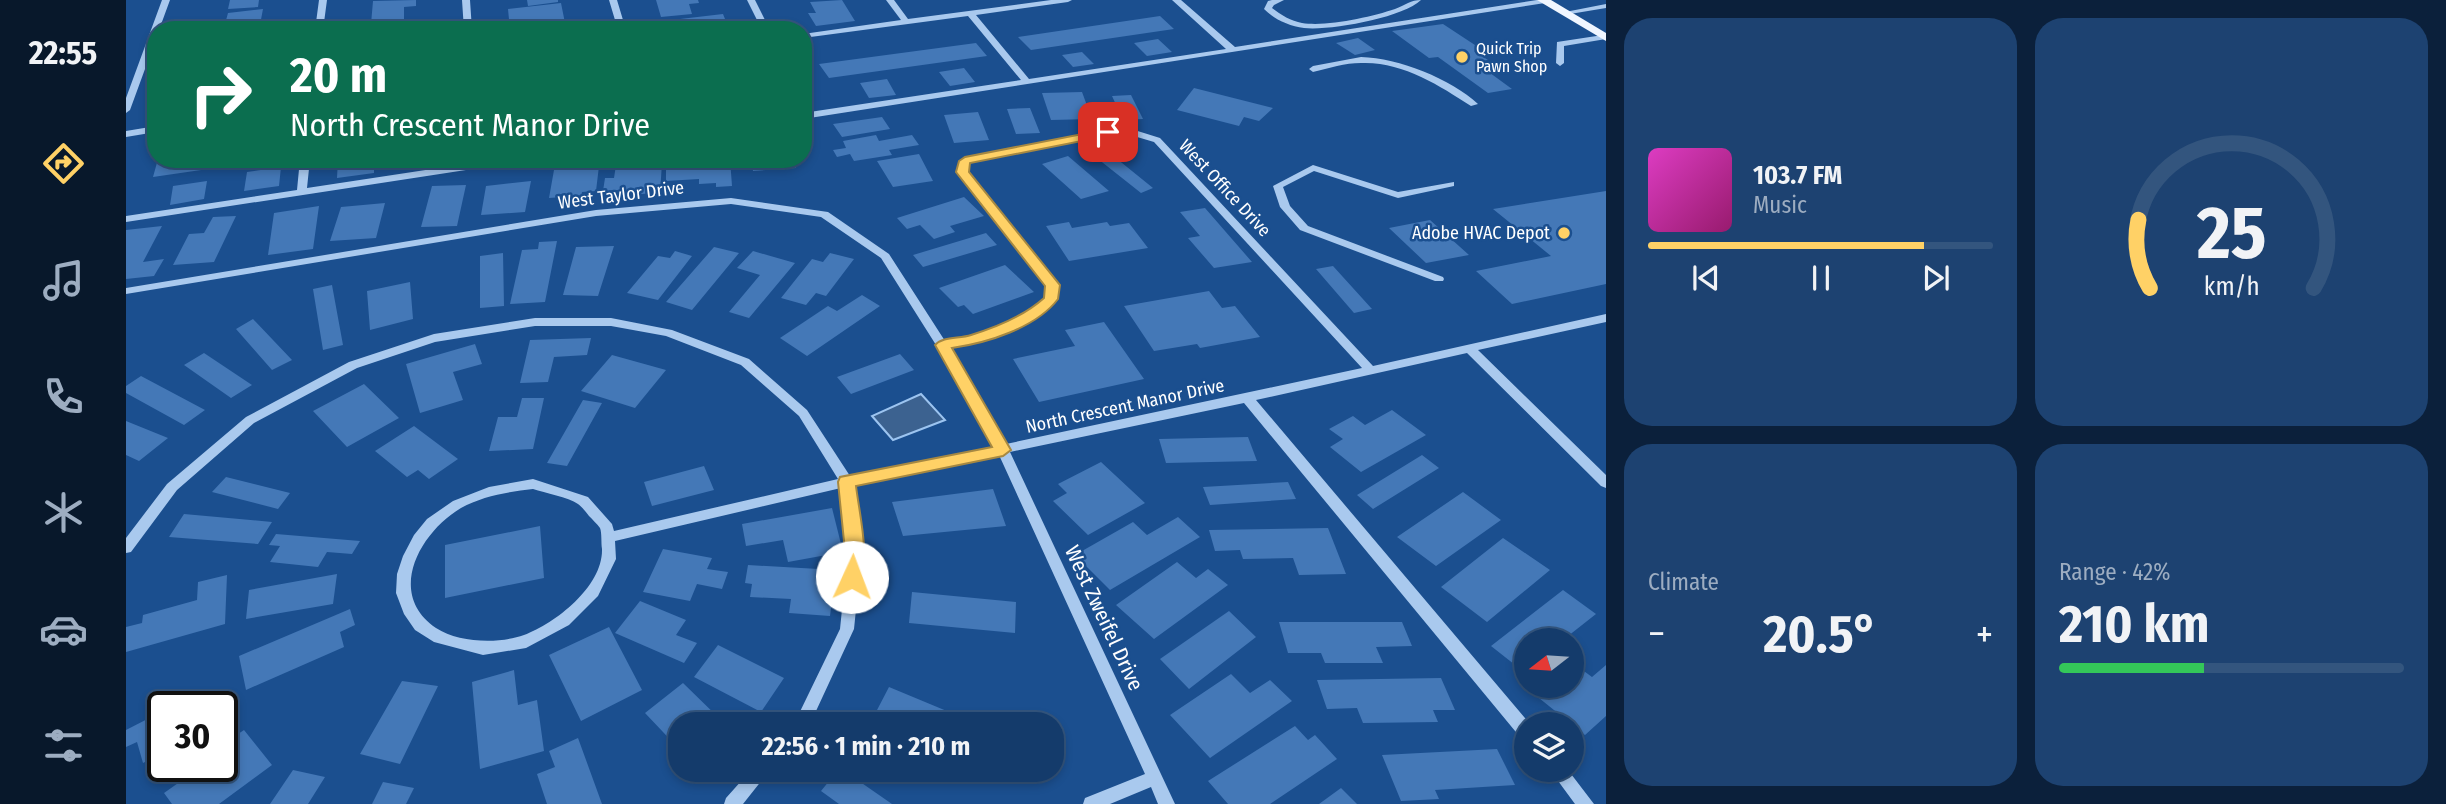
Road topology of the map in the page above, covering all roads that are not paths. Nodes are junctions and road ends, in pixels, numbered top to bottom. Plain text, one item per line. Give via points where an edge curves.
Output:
1 (166, 0) edge
2 (323, 0) edge
3 (466, 0) edge
4 (613, 0) edge
5 (751, 0) edge
6 (890, 0) edge
7 (1068, 0) edge
8 (1176, 0) edge
9 (1280, 0) edge
10 (1418, 0) edge
11 (1544, 1) edge
12 (1606, 6) edge
13 (970, 13) junction
14 (1564, 13) junction
15 (158, 21) edge
16 (320, 21) edge
17 (467, 21) edge
18 (619, 21) edge
19 (762, 21) edge
20 (906, 22) junction
21 (812, 35) edge
22 (1605, 38) edge
23 (1233, 50) junction
24 (147, 52) edge
25 (1560, 62) dead end
26 (1313, 69) dead end
27 (1027, 81) junction
28 (1474, 104) dead end
29 (126, 110) edge
30 (812, 115) edge
31 (147, 130) edge
32 (126, 134) edge
33 (304, 168) edge
34 (459, 168) edge
35 (1451, 184) dead end
36 (302, 192) junction
37 (126, 219) edge
38 (1439, 279) dead end
39 (126, 291) edge
40 (1606, 318) edge
41 (942, 345) junction
42 (1469, 348) junction
43 (1370, 370) junction
44 (1247, 398) junction
45 (1003, 450) junction
46 (846, 482) junction
47 (1606, 483) edge
48 (610, 537) junction
49 (126, 548) edge
50 (808, 712) edge
51 (1514, 718) edge
52 (1154, 778) junction
53 (751, 782) edge
54 (1568, 782) edge
55 (732, 804) edge
56 (1091, 804) edge
57 (1167, 804) edge
58 (1587, 804) edge

1 - 15 street
2 - 16 street
3 - 17 street
4 - 18 street
5 - 19 street
6 - 20 street
7 - 13 street
8 - 23 street
9 - 10 street via 1268,9 1276,17 1308,26 1395,14
11 - 14 main road
11 - 23 street
12 - 14 street
13 - 20 street
13 - 27 street
14 - 22 main road
20 - 21 street
22 - 25 street via 1560,44
23 - 27 street
24 - 29 street
26 - 28 street via 1365,59 1387,63 1441,82
27 - 30 street
31 - 32 street
33 - 36 street
34 - 36 street
35 - 38 street via 1398,195 1313,167 1278,186 1285,207 1304,228
36 - 37 street
39 - 41 street, West Taylor Drive via 596,214 731,201 824,214 885,256
40 - 42 street, North Crescent Manor Drive
41 - 43 street, West Office Drive via 973,340 1034,315 1051,299 1052,285 962,172 965,161 1128,131 1157,140
41 - 45 street, West Taylor Drive
42 - 43 street, North Crescent Manor Drive
42 - 47 street
43 - 44 street, North Crescent Manor Drive
44 - 45 street, North Crescent Manor Drive
44 - 51 street
45 - 46 street, North Crescent Manor Drive
45 - 52 street, West Zweifel Drive
46 - 48 street, North Crescent Manor Drive
46 - 49 street via 803,413 745,362 668,333 611,322 535,322 434,338 353,365 250,420 172,486
46 - 50 street via 855,551 848,629
48 - 48 street via 610,559 601,583 584,606 560,625 530,639 498,647 457,644 418,623 405,603 402,579 408,554 424,531 446,511 503,486 560,488 584,499 601,515
52 - 56 street
52 - 57 street, West Zweifel Drive
53 - 55 street
54 - 58 street

